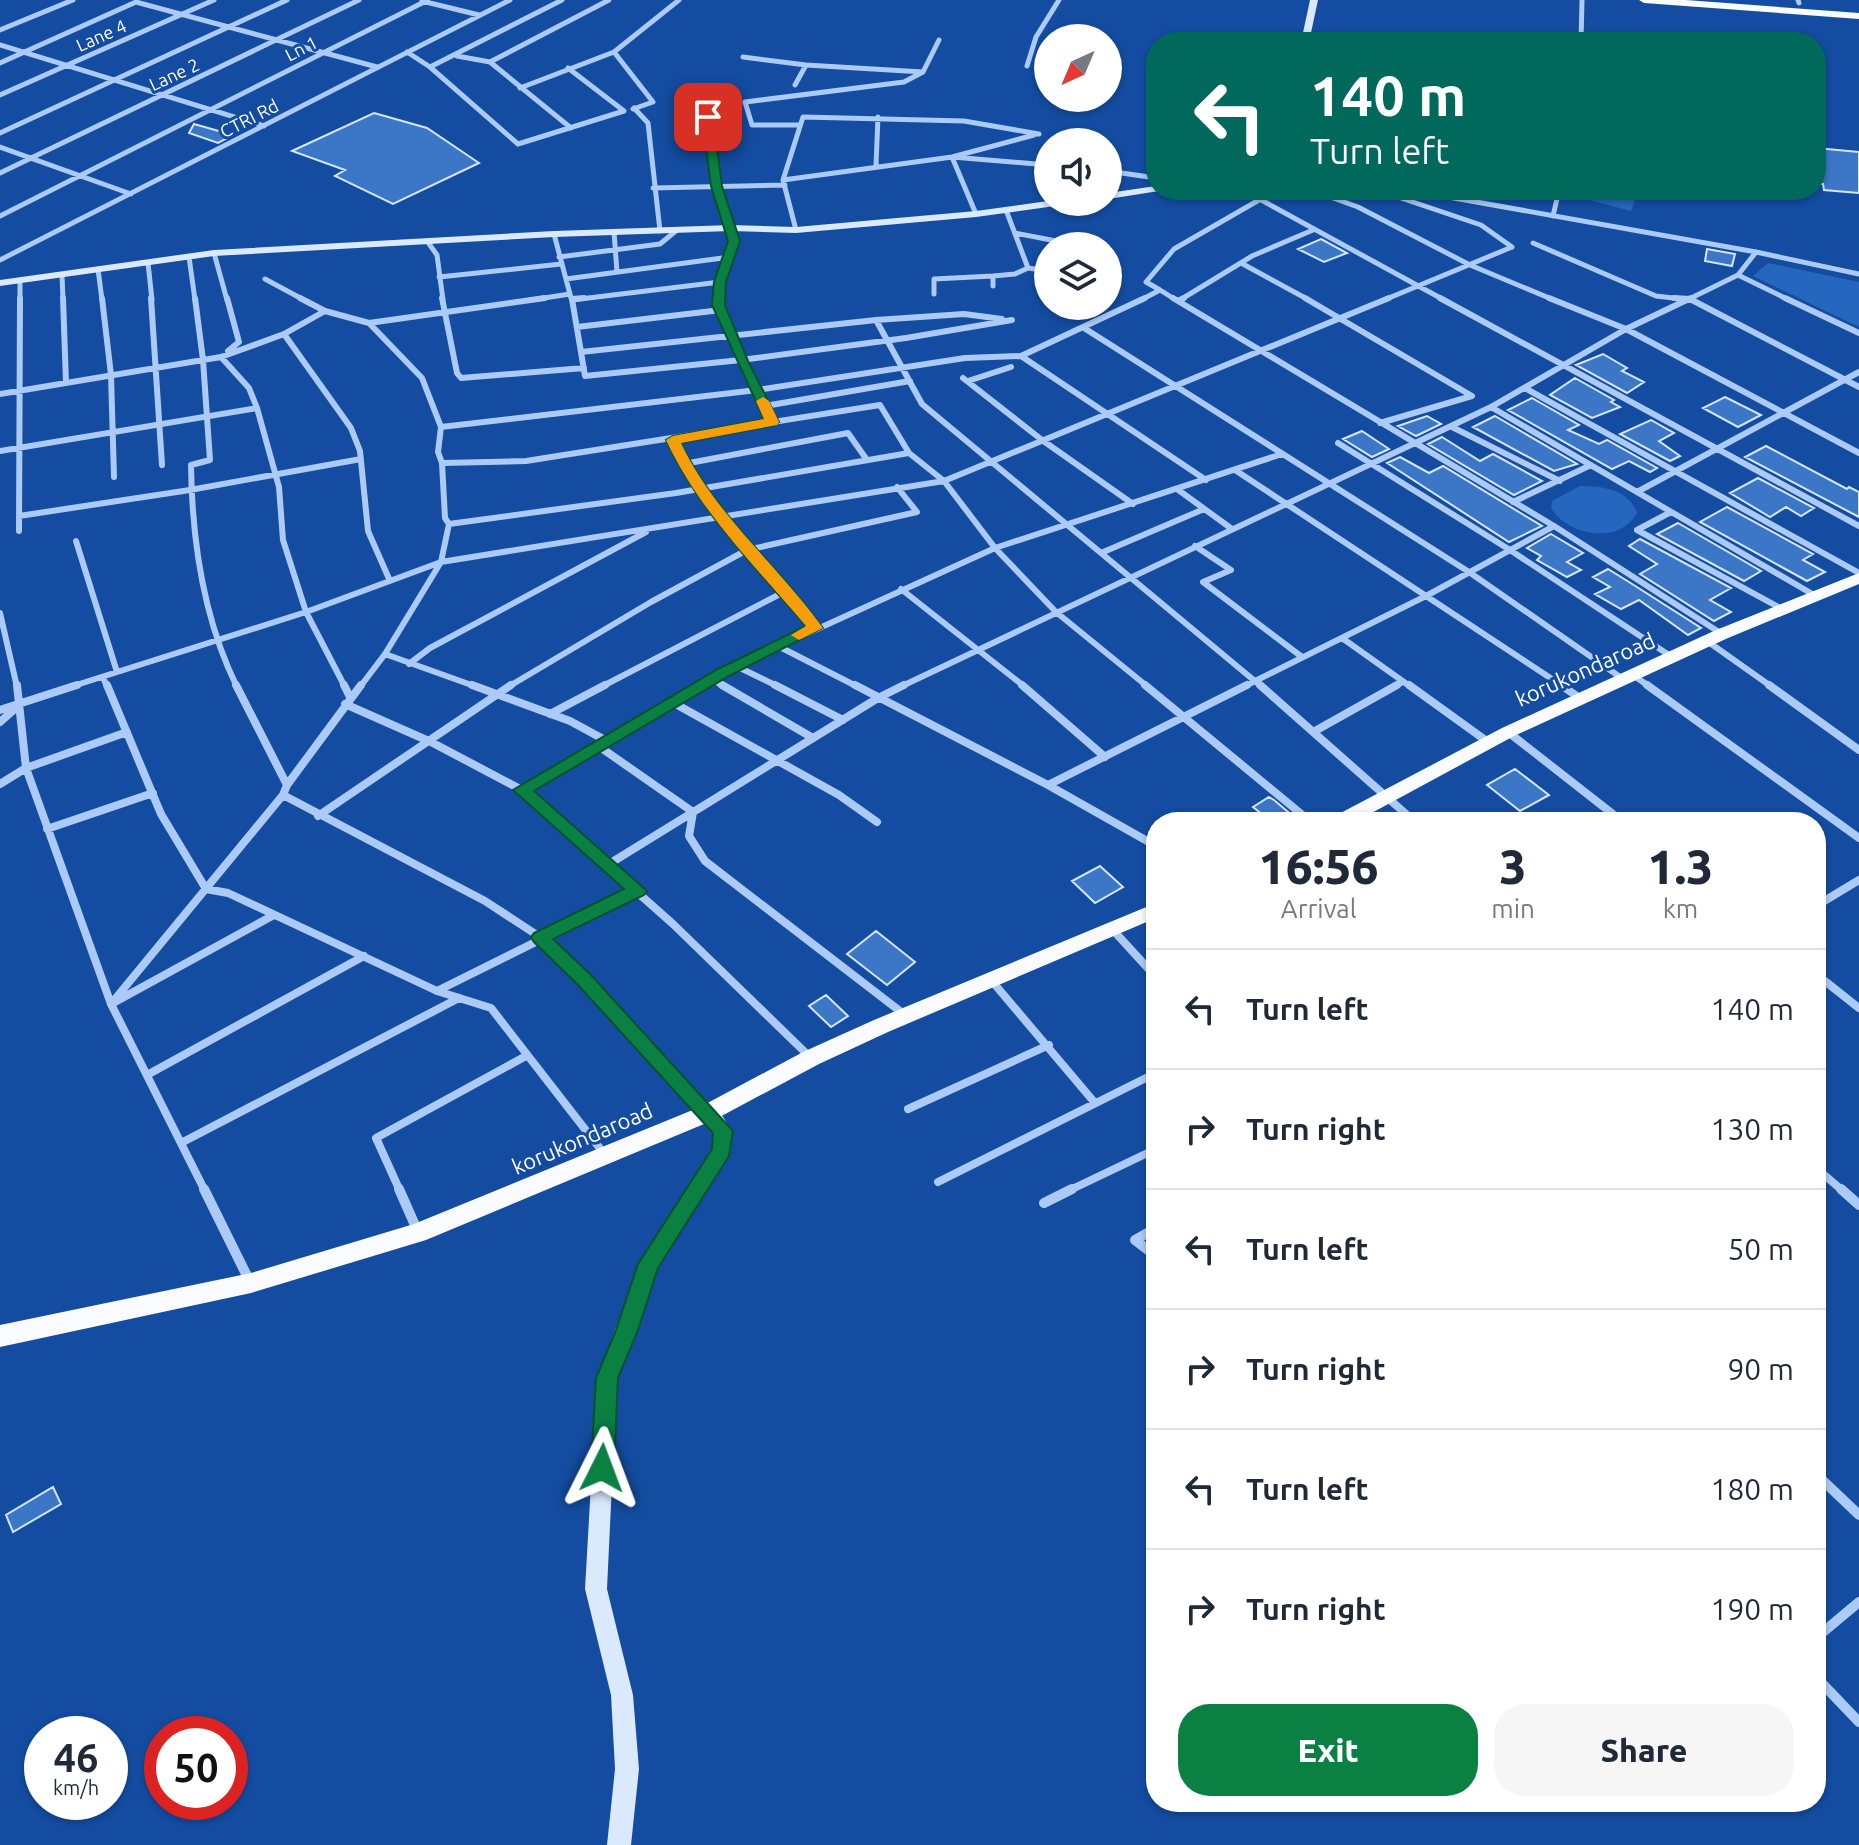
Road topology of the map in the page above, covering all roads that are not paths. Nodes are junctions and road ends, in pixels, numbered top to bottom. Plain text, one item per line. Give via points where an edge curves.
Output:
1 (73, 0) edge
2 (214, 0) edge
3 (287, 0) edge
4 (359, 0) edge
5 (424, 0) edge
6 (510, 0) edge
7 (562, 0) edge
8 (609, 0) edge
9 (679, 0) edge
10 (1059, 0) edge
11 (1314, 0) edge
12 (1582, 0) edge
13 (1644, 0) edge
14 (1750, 0) edge
15 (1798, 2) edge
16 (1859, 8) edge
17 (183, 14) junction
18 (480, 15) junction
19 (1859, 16) edge
20 (232, 26) junction
21 (0, 30) edge
22 (1307, 32) edge
23 (1581, 32) edge
24 (279, 40) junction
25 (939, 40) dead end
26 (0, 45) edge
27 (323, 52) junction
28 (407, 52) junction
29 (614, 52) junction
30 (24, 53) junction
31 (456, 56) junction
32 (743, 57) dead end
33 (490, 62) junction
34 (0, 63) edge
35 (806, 65) junction
36 (66, 66) junction
37 (1027, 66) dead end
38 (430, 67) junction
39 (378, 68) junction
40 (568, 68) junction
41 (923, 72) junction
42 (113, 81) junction
43 (795, 85) dead end
44 (520, 88) junction
45 (0, 95) edge
46 (163, 95) junction
47 (634, 108) junction
48 (212, 111) junction
49 (624, 111) junction
50 (708, 117) dead end
51 (878, 117) junction
52 (800, 125) junction
53 (265, 126) junction
54 (571, 128) junction
55 (0, 133) edge
56 (0, 147) edge
57 (952, 157) junction
58 (30, 158) junction
59 (1034, 164) edge
60 (876, 165) junction
61 (0, 173) edge
62 (1122, 173) edge
63 (81, 176) junction
64 (1146, 177) edge
65 (784, 183) junction
66 (717, 186) junction
67 (653, 188) junction
68 (1146, 190) edge
69 (131, 194) junction
70 (1122, 194) edge
71 (1259, 200) joint
72 (1339, 200) edge
73 (1407, 200) edge
74 (1464, 200) edge
75 (1557, 200) edge
76 (1034, 206) edge
77 (1006, 210) junction
78 (976, 214) junction
79 (0, 216) edge
80 (1553, 216) junction
81 (731, 228) junction
82 (677, 230) junction
83 (796, 230) junction
84 (1313, 230) junction
85 (660, 231) junction
86 (614, 232) junction
87 (1015, 233) junction
88 (554, 234) junction
89 (1034, 237) edge
90 (427, 241) junction
91 (1533, 243) dead end
92 (615, 250) junction
93 (1756, 252) junction
94 (214, 253) junction
95 (189, 257) junction
96 (730, 257) junction
97 (0, 260) edge
98 (560, 261) junction
99 (148, 263) junction
100 (1241, 263) junction
101 (1470, 265) junction
102 (1028, 268) junction
103 (98, 269) junction
104 (1034, 269) edge
105 (617, 272) junction
106 (1859, 274) edge
107 (62, 275) junction
108 (1738, 275) junction
109 (993, 276) junction
110 (439, 277) junction
111 (265, 279) dead end
112 (566, 279) junction
113 (20, 280) junction
114 (720, 282) junction
115 (0, 283) edge
116 (993, 286) dead end
117 (1420, 287) junction
118 (1160, 290) junction
119 (934, 294) dead end
120 (571, 296) junction
121 (1690, 299) junction
122 (1178, 301) junction
123 (444, 310) junction
124 (721, 310) junction
125 (325, 311) junction
126 (1343, 318) junction
127 (876, 320) junction
128 (369, 323) junction
129 (577, 327) junction
130 (1084, 328) junction
131 (1626, 329) junction
132 (1859, 333) edge
133 (284, 334) junction
134 (733, 337) junction
135 (889, 343) junction
136 (1263, 350) junction
137 (581, 352) junction
138 (1021, 356) junction
139 (221, 357) junction
140 (203, 360) junction
141 (742, 361) junction
142 (158, 367) junction
143 (1011, 367) dead end
144 (1563, 367) junction
145 (584, 368) junction
146 (903, 369) junction
147 (1859, 372) edge
148 (111, 375) junction
149 (1845, 380) junction
150 (910, 381) junction
151 (66, 383) junction
152 (1178, 385) junction
153 (1859, 387) edge
154 (1525, 388) junction
155 (757, 390) junction
156 (20, 391) junction
157 (0, 394) edge
158 (765, 406) junction
159 (1491, 407) junction
160 (257, 408) junction
161 (1785, 413) junction
162 (1106, 416) junction
163 (207, 417) junction
164 (772, 422) junction
165 (1380, 423) junction
166 (161, 425) junction
167 (441, 427) junction
168 (1452, 427) junction
169 (113, 433) junction
170 (673, 440) junction
171 (1042, 440) junction
172 (1338, 443) dead end
173 (1415, 445) junction
174 (19, 448) junction
175 (1716, 450) junction
176 (0, 451) edge
177 (909, 453) junction
178 (1859, 453) edge
179 (1282, 454) junction
180 (361, 459) junction
181 (867, 460) junction
182 (988, 462) junction
183 (442, 463) junction
184 (684, 464) junction
185 (1375, 464) junction
186 (162, 465) dead end
187 (1591, 465) junction
188 (1235, 470) junction
189 (1676, 471) junction
190 (275, 474) junction
191 (114, 477) dead end
192 (1206, 480) junction
193 (944, 481) junction
194 (1560, 481) junction
195 (1330, 485) junction
196 (897, 487) junction
197 (701, 488) junction
198 (1177, 489) junction
199 (190, 490) junction
200 (1637, 492) junction
201 (1513, 502) junction
202 (1133, 504) junction
203 (1287, 504) junction
204 (1204, 509) junction
205 (1671, 512) junction
206 (19, 516) junction
207 (720, 516) junction
208 (449, 524) junction
209 (1069, 526) junction
210 (1554, 526) junction
211 (1859, 526) edge
212 (654, 527) junction
213 (1232, 529) junction
214 (19, 531) dead end
215 (76, 541) dead end
216 (1195, 546) junction
217 (995, 548) junction
218 (747, 550) junction
219 (1510, 550) junction
220 (1101, 553) junction
221 (441, 562) junction
222 (1469, 572) junction
223 (1859, 575) edge
224 (1129, 577) junction
225 (390, 581) junction
226 (901, 589) junction
227 (784, 592) junction
228 (1814, 595) junction
229 (1426, 596) junction
230 (1782, 609) junction
231 (306, 612) junction
232 (1056, 612) junction
233 (0, 613) edge
234 (815, 628) junction
235 (1714, 637) junction
236 (1342, 638) junction
237 (217, 640) junction
238 (776, 645) junction
239 (980, 649) junction
240 (385, 654) junction
241 (1302, 657) junction
242 (1672, 657) junction
243 (409, 664) junction
244 (736, 666) junction
245 (117, 672) junction
246 (103, 677) junction
247 (1628, 677) junction
248 (711, 679) junction
249 (1254, 681) junction
250 (1403, 682) junction
251 (497, 694) junction
252 (878, 698) junction
253 (1582, 699) junction
254 (348, 701) junction
255 (672, 702) junction
256 (21, 703) junction
257 (0, 710) edge
258 (550, 714) junction
259 (1184, 717) junction
260 (843, 720) junction
261 (0, 722) edge
262 (1315, 731) junction
263 (127, 732) junction
264 (1508, 732) junction
265 (813, 738) junction
266 (431, 742) junction
267 (1488, 742) junction
268 (601, 743) junction
269 (1859, 750) edge
270 (1105, 757) junction
271 (775, 762) junction
272 (26, 768) junction
273 (0, 784) edge
274 (287, 785) junction
275 (1048, 785) junction
276 (522, 790) junction
277 (153, 793) junction
278 (283, 795) junction
279 (1388, 798) junction
280 (693, 812) junction
281 (1299, 812) edge
282 (1360, 812) edge
283 (1404, 812) edge
284 (1610, 812) edge
285 (1822, 812) edge
286 (1826, 815) edge
287 (318, 816) junction
288 (877, 822) dead end
289 (47, 829) junction
290 (1859, 838) edge
291 (1146, 840) edge
292 (609, 864) junction
293 (1859, 880) edge
294 (206, 889) junction
295 (638, 891) junction
296 (1826, 900) edge
297 (1146, 914) edge
298 (272, 916) junction
299 (1112, 929) junction
300 (540, 937) junction
301 (364, 956) junction
302 (1146, 966) edge
303 (991, 979) junction
304 (1826, 982) edge
305 (437, 991) junction
306 (459, 998) junction
307 (111, 1004) junction
308 (1859, 1008) edge
309 (906, 1015) junction
310 (1049, 1045) junction
311 (526, 1056) junction
312 (811, 1058) junction
313 (147, 1075) junction
314 (1146, 1078) edge
315 (1095, 1103) junction
316 (908, 1109) dead end
317 (708, 1113) junction
318 (181, 1143) junction
319 (1146, 1154) edge
320 (606, 1156) junction
321 (938, 1182) dead end
322 (1826, 1183) edge
323 (1044, 1203) dead end
324 (1859, 1205) edge
325 (418, 1233) junction
326 (1146, 1234) edge
327 (1146, 1248) edge
328 (251, 1283) junction
329 (0, 1336) edge
330 (1826, 1484) edge
331 (1859, 1515) edge
332 (1859, 1602) edge
333 (1826, 1630) edge
334 (1826, 1687) edge
335 (1859, 1722) edge
336 (619, 1845) edge

1 - 21 street
2 - 17 street, Lane 4
3 - 20 street
4 - 24 street, Lane 2
5 - 18 street
5 - 27 street, Ln 1
6 - 18 street, CTRI Rd
7 - 31 street
8 - 33 street
9 - 29 street
10 - 37 street via 1036,37
11 - 22 street
12 - 23 street
13 - 19 main road
14 - 15 main road
15 - 16 main road
17 - 20 street
17 - 30 street via 136,2
17 - 36 street, Lane 4
18 - 28 street, CTRI Rd
20 - 24 street
20 - 42 street
24 - 27 street
24 - 46 street, Lane 2
25 - 41 street
26 - 30 street
27 - 39 street
27 - 48 street, Ln 1
28 - 38 street
28 - 39 street, CTRI Rd
29 - 40 street
29 - 47 street via 653,102
30 - 34 street
30 - 36 street
31 - 33 street
31 - 38 street
32 - 35 street
33 - 44 street
35 - 41 street
35 - 43 street
36 - 42 street
36 - 45 street, Lane 4
38 - 54 street via 518,144
39 - 53 street, CTRI Rd
40 - 44 street
40 - 49 street
41 - 52 street via 904,82 745,102 752,125
42 - 46 street
42 - 55 street
44 - 54 street
46 - 48 street
46 - 58 street, Lane 2
47 - 49 street
47 - 67 street via 648,123
48 - 53 street
48 - 63 street, Ln 1
49 - 54 street
50 - 66 street
51 - 52 street via 803,117
51 - 57 street via 964,121 1039,134
51 - 60 street
52 - 65 street
53 - 69 street, CTRI Rd
56 - 58 street
57 - 59 street
57 - 60 street
57 - 78 street
58 - 61 street, Lane 2
58 - 63 street
60 - 65 street
62 - 64 street
63 - 69 street
63 - 79 street, Ln 1
65 - 66 street
65 - 83 street
66 - 67 street
66 - 81 street
67 - 85 street
68 - 70 street
69 - 97 street, CTRI Rd
71 - 84 street
71 - 118 street via 1174,249 1146,282
72 - 101 street
73 - 101 street via 1481,225 1512,247
74 - 80 street
75 - 80 street
76 - 77 street
77 - 78 street
77 - 87 street
78 - 83 street
80 - 93 street
81 - 82 street
81 - 83 street
81 - 96 street
82 - 85 street
82 - 92 street via 660,244
84 - 100 street
84 - 117 street
85 - 86 street
86 - 88 street
86 - 92 street
87 - 89 street
87 - 102 street
88 - 90 street
88 - 98 street
90 - 94 street
90 - 110 street via 437,255
91 - 121 street via 1656,296
92 - 98 street
92 - 105 street
93 - 106 street
93 - 108 street
94 - 95 street
94 - 139 street via 239,342
95 - 99 street
95 - 140 street
96 - 105 street
96 - 114 street
98 - 110 street
98 - 112 street
99 - 103 street
99 - 142 street
100 - 122 street
100 - 126 street
101 - 117 street
101 - 131 street
102 - 104 street
102 - 109 street
103 - 107 street
103 - 148 street
105 - 112 street
107 - 113 street
107 - 151 street
108 - 121 street
108 - 132 street
109 - 116 street
109 - 119 street via 934,279
110 - 123 street
111 - 125 street
112 - 120 street
113 - 115 street
113 - 156 street
114 - 120 street
114 - 124 street
117 - 126 street
117 - 144 street
118 - 122 street
118 - 130 street
120 - 123 street
120 - 129 street
121 - 131 street
121 - 149 street
122 - 136 street
123 - 128 street
123 - 145 street via 461,378
124 - 129 street
124 - 134 street
125 - 128 street
125 - 133 street
126 - 136 street
126 - 165 street via 1472,396
127 - 134 street
127 - 135 street
127 - 135 street via 964,314 1012,320
128 - 167 street via 422,378
129 - 137 street
130 - 138 street
130 - 152 street
131 - 144 street
131 - 161 street
133 - 139 street
133 - 180 street via 351,428
134 - 137 street
134 - 141 street
135 - 141 street
135 - 146 street
136 - 152 street
136 - 165 street
137 - 145 street
138 - 146 street via 965,358
138 - 162 street
139 - 140 street
139 - 160 street via 249,388
140 - 142 street
140 - 163 street
141 - 145 street via 585,376
141 - 155 street
142 - 148 street
142 - 166 street
143 - 171 street via 966,380
144 - 154 street
144 - 175 street
146 - 150 street
146 - 155 street
147 - 149 street
148 - 151 street
148 - 169 street
149 - 153 street
149 - 161 street
150 - 158 street
150 - 182 street via 922,404
151 - 156 street
152 - 162 street
152 - 179 street
154 - 159 street
154 - 189 street
155 - 158 street
155 - 167 street
156 - 157 street
156 - 174 street
158 - 164 street
159 - 168 street
159 - 187 street
160 - 163 street
160 - 190 street
161 - 175 street
161 - 178 street
162 - 171 street
162 - 192 street
163 - 166 street
163 - 199 street via 210,460 191,465
164 - 170 street
164 - 177 street via 880,405
165 - 173 street
166 - 169 street
166 - 186 street
167 - 183 street
168 - 173 street
168 - 194 street
169 - 174 street
169 - 191 street
170 - 183 street via 526,461
170 - 184 street
171 - 182 street
171 - 202 street
172 - 185 street
173 - 185 street
173 - 201 street
174 - 176 street
174 - 206 street
175 - 189 street
175 - 211 street
177 - 181 street
177 - 193 street
179 - 188 street
179 - 195 street
180 - 190 street
180 - 225 street via 368,531
181 - 184 street via 848,433
181 - 197 street
182 - 193 street
182 - 209 street
183 - 208 street
184 - 197 street
185 - 195 street
185 - 219 street
187 - 194 street
187 - 200 street
188 - 192 street
188 - 203 street
189 - 200 street
189 - 223 street
190 - 199 street
190 - 231 street via 283,540
192 - 198 street
193 - 196 street
193 - 217 street
194 - 201 street
195 - 203 street
195 - 222 street
196 - 207 street
196 - 218 street via 917,512
197 - 207 street
197 - 208 street
198 - 202 street
198 - 204 street
199 - 206 street
199 - 237 street
200 - 205 street
201 - 210 street
202 - 209 street
203 - 213 street
203 - 229 street
204 - 213 street
204 - 220 street
205 - 228 street
205 - 230 street via 1637,530
206 - 214 street
207 - 212 street
207 - 218 street
208 - 221 street
209 - 217 street
209 - 220 street
210 - 219 street
210 - 235 street
212 - 221 street
212 - 243 street
213 - 216 street
215 - 245 street via 84,582
216 - 224 street
216 - 241 street via 1231,570 1203,582
217 - 226 street
217 - 232 street
218 - 227 street
218 - 251 street
219 - 222 street
219 - 242 street
220 - 224 street
221 - 225 street
221 - 240 street
222 - 229 street
222 - 247 street
223 - 228 main road, korukondaroad
224 - 232 street
224 - 249 street
225 - 231 street
226 - 234 street
226 - 239 street
227 - 234 street
227 - 258 street
228 - 230 main road, korukondaroad
229 - 236 street
229 - 253 street
230 - 235 main road, korukondaroad
231 - 237 street
231 - 254 street
232 - 239 street
232 - 259 street
233 - 256 street
234 - 238 street
235 - 242 main road, korukondaroad
235 - 269 street
236 - 241 street
236 - 250 street
237 - 245 street
237 - 274 street
238 - 244 street
238 - 252 street
239 - 252 street
239 - 270 street
240 - 243 street
240 - 254 street
241 - 249 street
242 - 247 main road, korukondaroad
243 - 251 street
244 - 248 street
244 - 260 street
245 - 246 street
246 - 256 street
246 - 263 street
247 - 253 main road, korukondaroad
247 - 285 street
248 - 255 street
248 - 265 street
249 - 259 street
249 - 262 street
250 - 262 street
250 - 267 street
251 - 258 street
251 - 266 street
252 - 260 street
252 - 275 street
253 - 264 main road, korukondaroad
254 - 266 street
254 - 274 street
255 - 268 street
255 - 271 street
256 - 257 street
256 - 261 street
256 - 272 street
258 - 268 street
259 - 270 street
259 - 281 street
260 - 265 street
262 - 279 street
263 - 272 street
263 - 277 street
264 - 267 main road, korukondaroad
264 - 284 street
265 - 271 street
266 - 276 street
266 - 287 street
267 - 279 main road, korukondaroad
268 - 276 street
268 - 280 street
270 - 275 street
271 - 280 street
271 - 288 street via 839,795
272 - 273 street
272 - 289 street
274 - 278 street
275 - 291 street
276 - 292 street
277 - 289 street
277 - 294 street via 189,867
278 - 287 street
278 - 294 street
279 - 282 main road, korukondaroad
279 - 283 street
280 - 292 street
280 - 309 street via 689,836 705,861
286 - 290 street
287 - 300 street via 485,901
289 - 307 street
292 - 295 street
293 - 296 street
294 - 298 street via 228,893
294 - 307 street
295 - 300 street
295 - 312 street
297 - 299 main road, korukondaroad
298 - 301 street
298 - 307 street
299 - 302 street
299 - 303 main road, korukondaroad
300 - 305 street
300 - 317 street
301 - 305 street
301 - 313 street
303 - 309 main road, korukondaroad
303 - 310 street
304 - 308 street
305 - 306 street
306 - 311 street via 491,1008
306 - 318 street
307 - 313 street
309 - 312 main road, korukondaroad
310 - 315 street
310 - 316 street
311 - 320 street
311 - 325 street via 376,1138
312 - 317 main road, korukondaroad
313 - 318 street
314 - 315 street
315 - 321 street
317 - 320 main road, korukondaroad
317 - 336 street via 723,1131 722,1150 649,1264 607,1378 596,1589 622,1695 627,1769
318 - 328 street
319 - 323 street
320 - 325 main road, korukondaroad
322 - 324 street
325 - 328 main road, korukondaroad
326 - 327 street via 1135,1240
328 - 329 main road, korukondaroad
330 - 331 street
332 - 333 street
334 - 335 street

